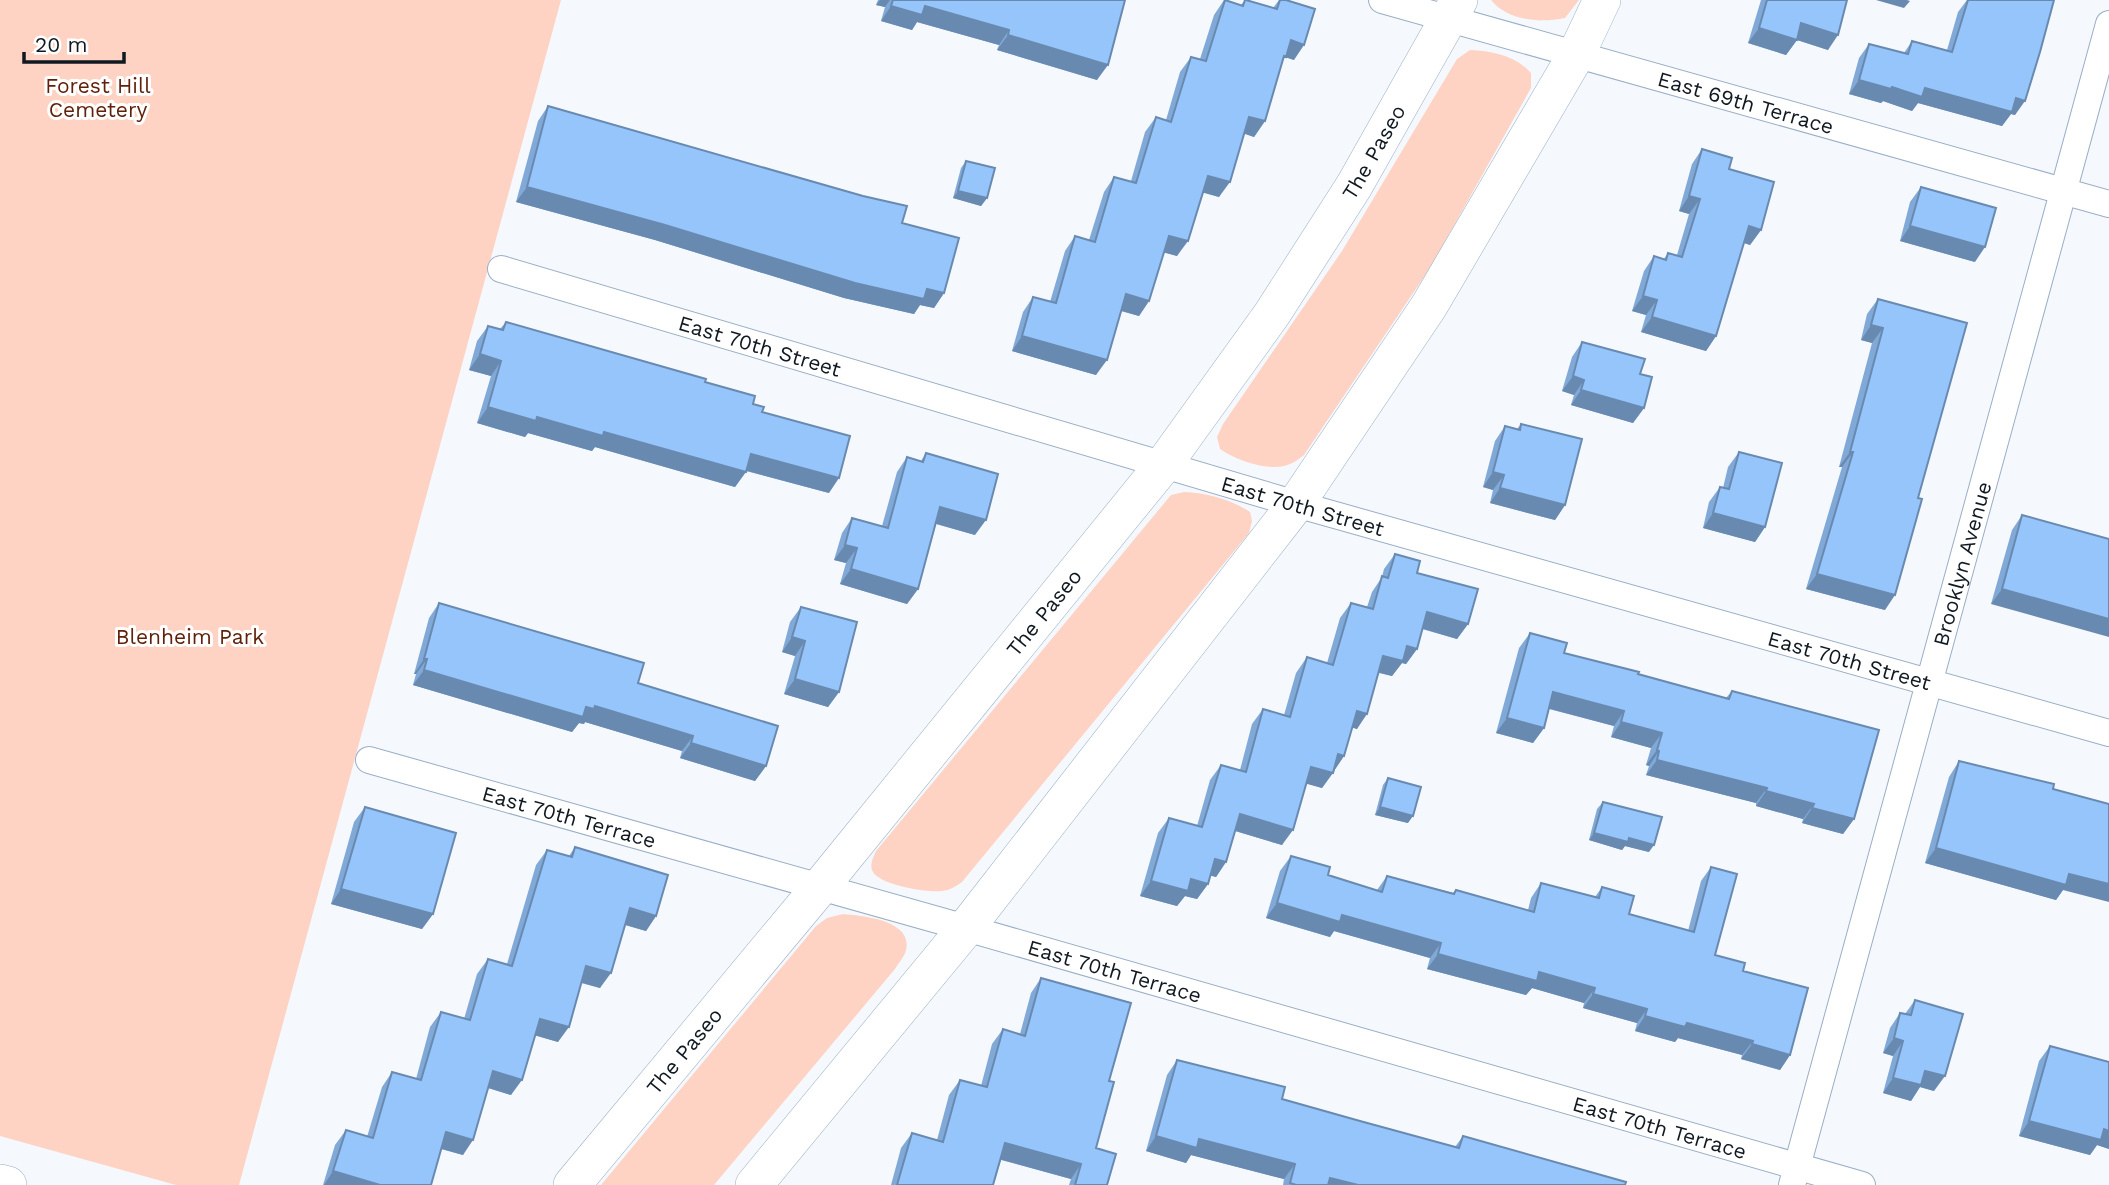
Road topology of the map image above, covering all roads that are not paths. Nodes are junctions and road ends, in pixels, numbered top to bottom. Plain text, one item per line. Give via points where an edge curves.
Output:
1 (1382, 0) edge
2 (1602, 0) edge
3 (1454, 10) edge
4 (2109, 24) edge
5 (1577, 55) junction
6 (2064, 191) junction
7 (2109, 204) edge
8 (501, 269) dead end
9 (1164, 464) junction
10 (1296, 503) junction
11 (1930, 682) junction
12 (2109, 733) edge
13 (369, 760) dead end
14 (820, 887) junction
15 (966, 928) junction
16 (1795, 1176) edge
17 (0, 1183) edge
18 (8, 1185) edge
19 (572, 1185) edge
20 (754, 1185) edge
21 (1862, 1185) edge

1 - 3 street, East 69th Terrace
2 - 5 main road
3 - 5 street, East 69th Terrace
3 - 9 main road, The Paseo via 1354,186 1272,314
4 - 6 street, Brooklyn Avenue
5 - 6 street, East 69th Terrace
5 - 10 main road via 1429,306
6 - 7 street, East 69th Terrace
6 - 11 street, Brooklyn Avenue
8 - 9 street, East 70th Street
9 - 10 street, East 70th Street
9 - 14 main road, The Paseo
10 - 11 street, East 70th Street
10 - 15 main road
11 - 12 street, East 70th Street
11 - 16 street, Brooklyn Avenue
13 - 14 street, East 70th Terrace
14 - 15 street, East 70th Terrace
14 - 19 main road, The Paseo
15 - 16 street, East 70th Terrace
15 - 20 main road
16 - 21 street, East 70th Terrace
17 - 18 main road

